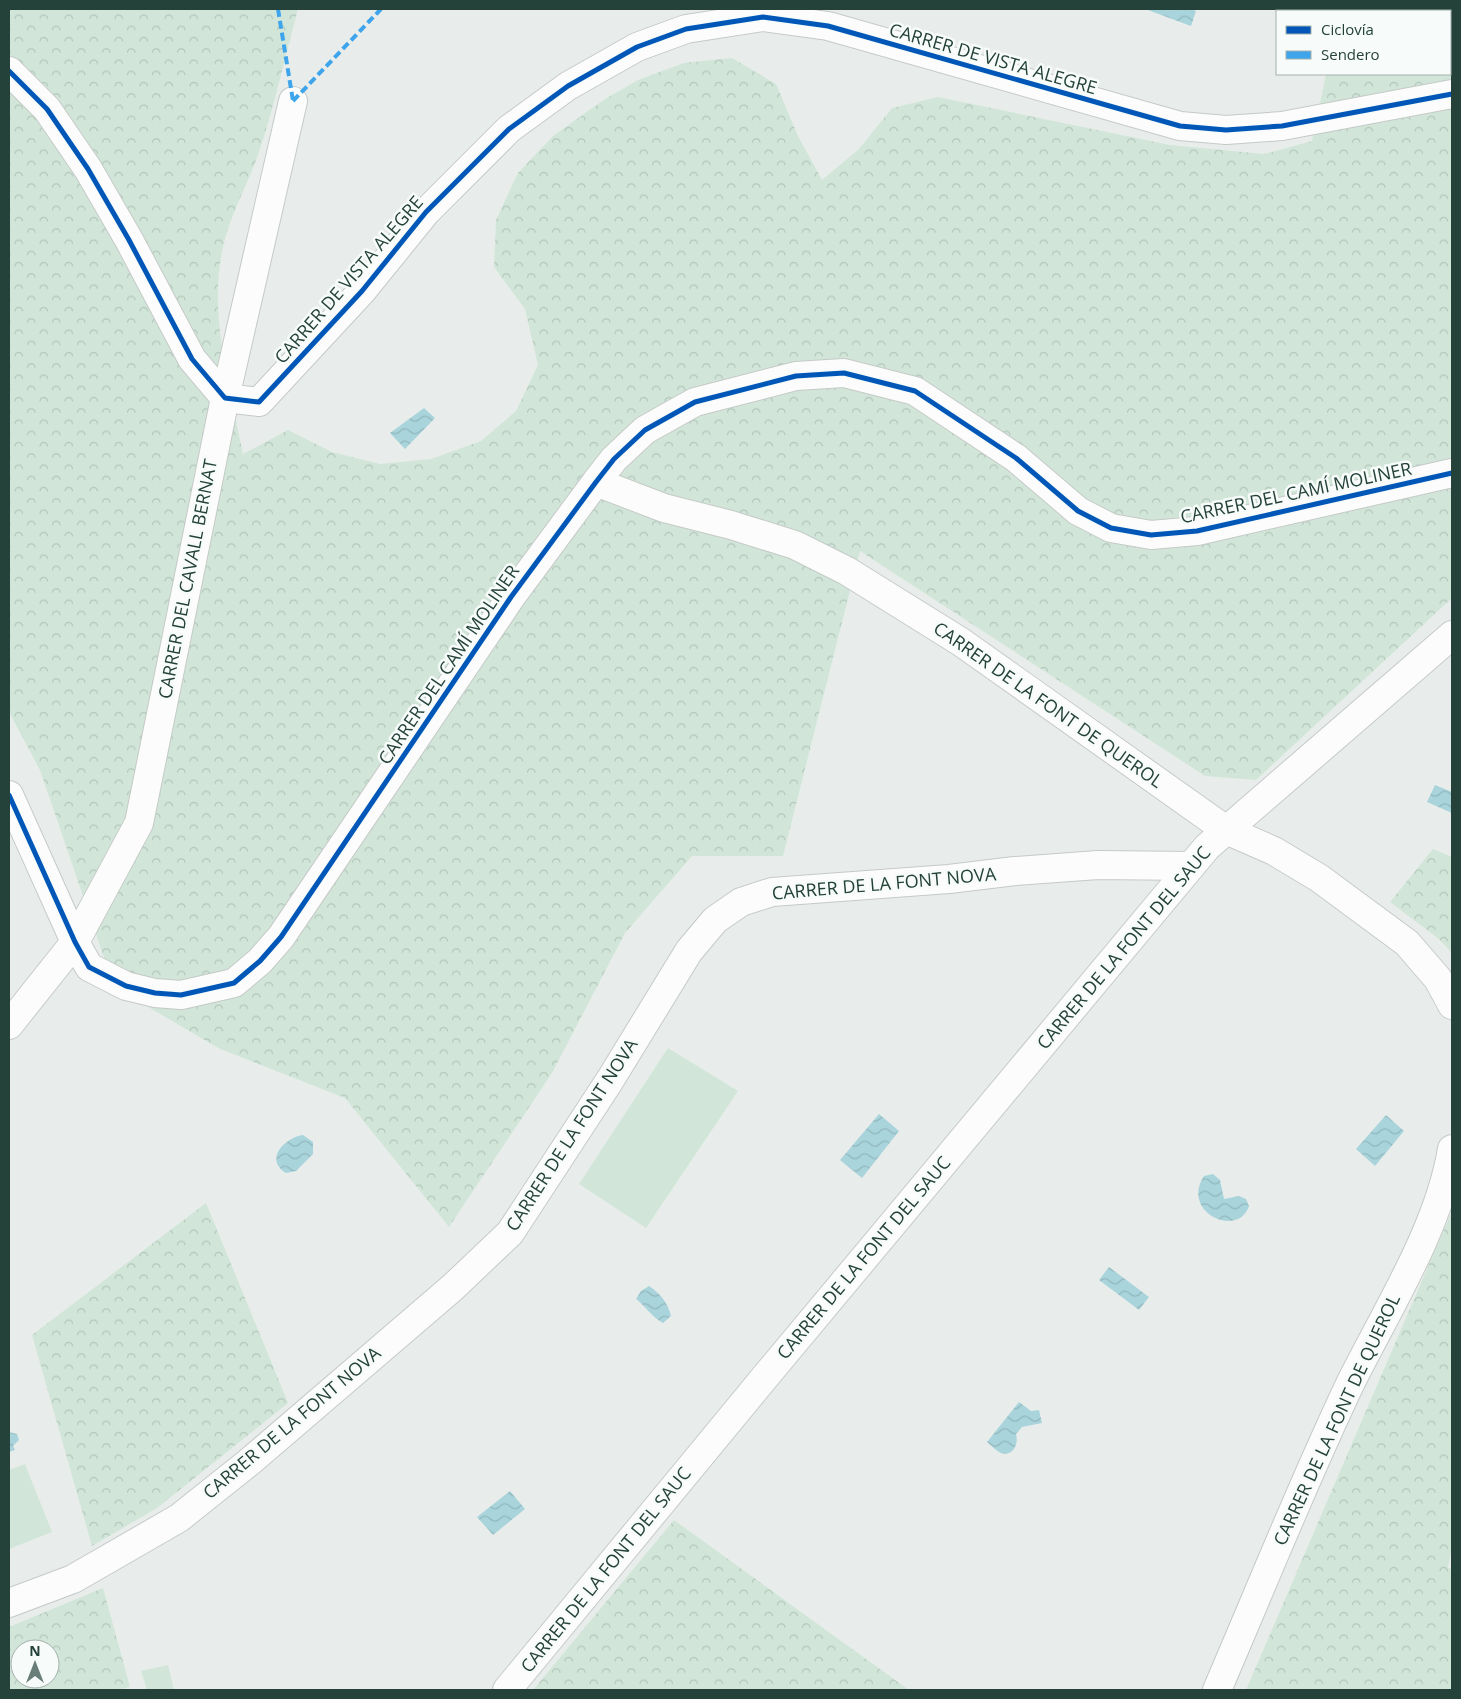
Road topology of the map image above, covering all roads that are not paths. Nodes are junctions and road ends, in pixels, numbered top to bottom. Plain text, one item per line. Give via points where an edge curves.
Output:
1 (9, 71) edge
2 (1452, 94) edge
3 (293, 101) dead end
4 (225, 398) junction
5 (1452, 472) edge
6 (596, 482) junction
7 (1452, 635) edge
8 (9, 795) edge
9 (1226, 830) junction
10 (1191, 866) junction
11 (74, 942) junction
12 (1452, 1005) edge
13 (9, 1025) edge
14 (1452, 1149) edge
15 (9, 1603) edge
16 (507, 1690) edge
17 (1217, 1690) edge

1 - 4 street via 47,109 88,169 192,359
2 - 4 street, CARRER DE VISTA ALEGRE via 1282,126 1226,130 1180,126 828,26 763,18 686,29 637,47 585,77 509,129 426,212 362,291 259,402
3 - 4 street, CARRER DEL CAVALL BERNAT
4 - 11 street, CARRER DEL CAVALL BERNAT via 139,823
5 - 6 street, CARRER DEL CAMÍ MOLINER via 1197,531 1151,535 1111,528 1078,511 1016,458 915,391 844,373 796,376 695,402 645,430 614,459
6 - 9 street, CARRER DE LA FONT DE QUEROL via 664,508 795,545 847,571 961,642
6 - 11 street, CARRER DEL CAMÍ MOLINER via 511,597 281,937 260,961 234,982 181,995 155,993 126,986 89,967
7 - 9 street, CARRER DE LA FONT DEL SAUC
8 - 11 street, CARRER DEL CAMÍ MOLINER
9 - 10 street, CARRER DE LA FONT DEL SAUC
9 - 12 street, CARRER DE LA FONT DE QUEROL via 1274,851 1319,878 1407,943 1438,979
10 - 15 street, CARRER DE LA FONT NOVA via 1098,865 1024,870 772,892 741,902 715,920 689,951 510,1233 452,1288 179,1518 72,1579
10 - 16 street, CARRER DE LA FONT DEL SAUC
11 - 13 street, CARRER DEL CAVALL BERNAT
14 - 17 street, CARRER DE LA FONT DE QUEROL via 1449,1170 1429,1224 1350,1385

